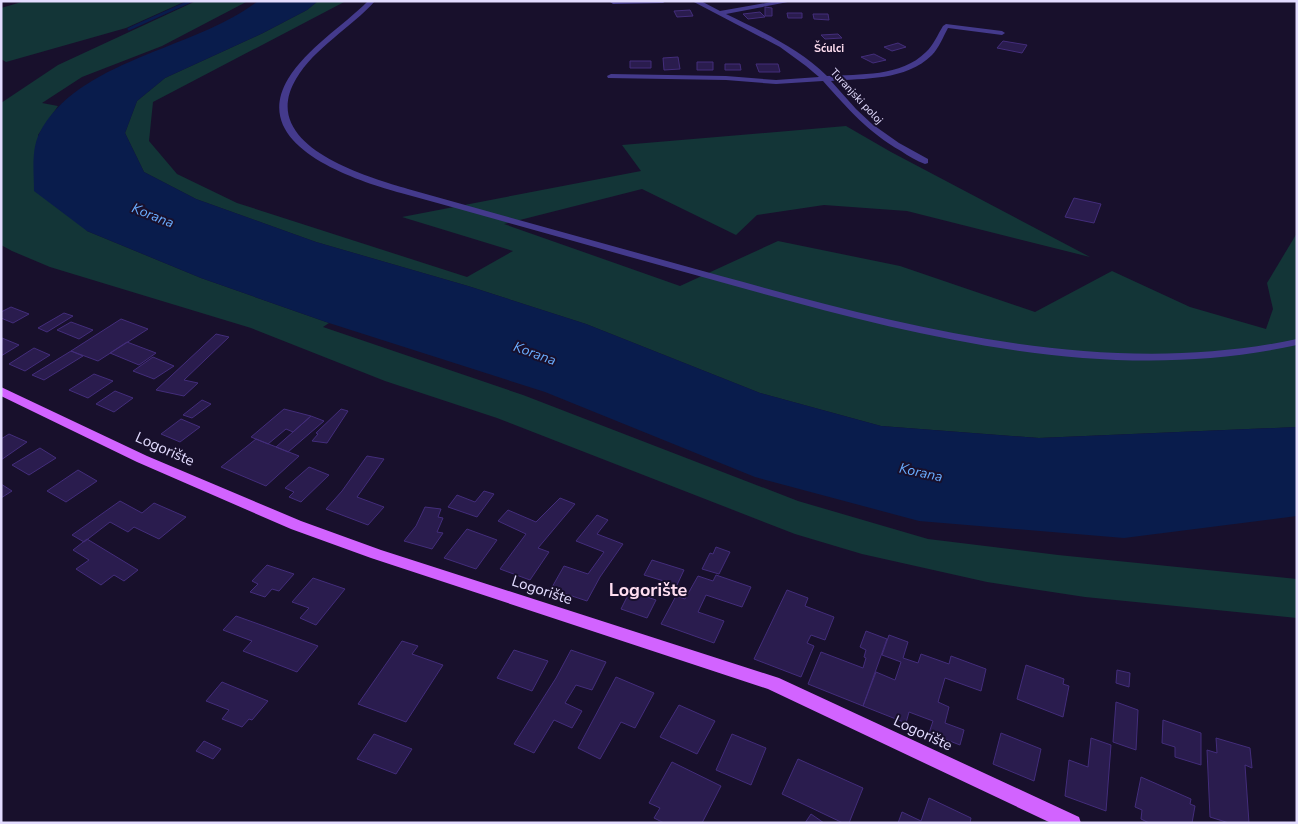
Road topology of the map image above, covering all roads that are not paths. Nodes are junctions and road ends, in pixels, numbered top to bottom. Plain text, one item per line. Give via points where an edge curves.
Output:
1 (372, 1) edge
2 (663, 1) edge
3 (695, 1) edge
4 (790, 1) edge
5 (613, 2) edge
6 (719, 13) junction
7 (1002, 33) dead end
8 (611, 76) dead end
9 (828, 80) junction
10 (925, 161) dead end
11 (1297, 342) edge
12 (1, 391) edge
13 (1072, 823) edge

1 - 11 street via 298,71 288,86 284,102 289,127 301,144 322,160 360,177 552,233 885,323 954,338 1064,353 1146,357 1245,353
2 - 5 street
3 - 6 street, Turanjski poloj
4 - 6 street
6 - 9 street, Turanjski poloj via 784,48
7 - 9 street via 946,26 930,53 914,66 883,75
8 - 9 street via 776,82
9 - 10 street, Turanjski poloj via 853,111 880,136
12 - 13 main road, Logorište via 142,459 296,525 773,683

